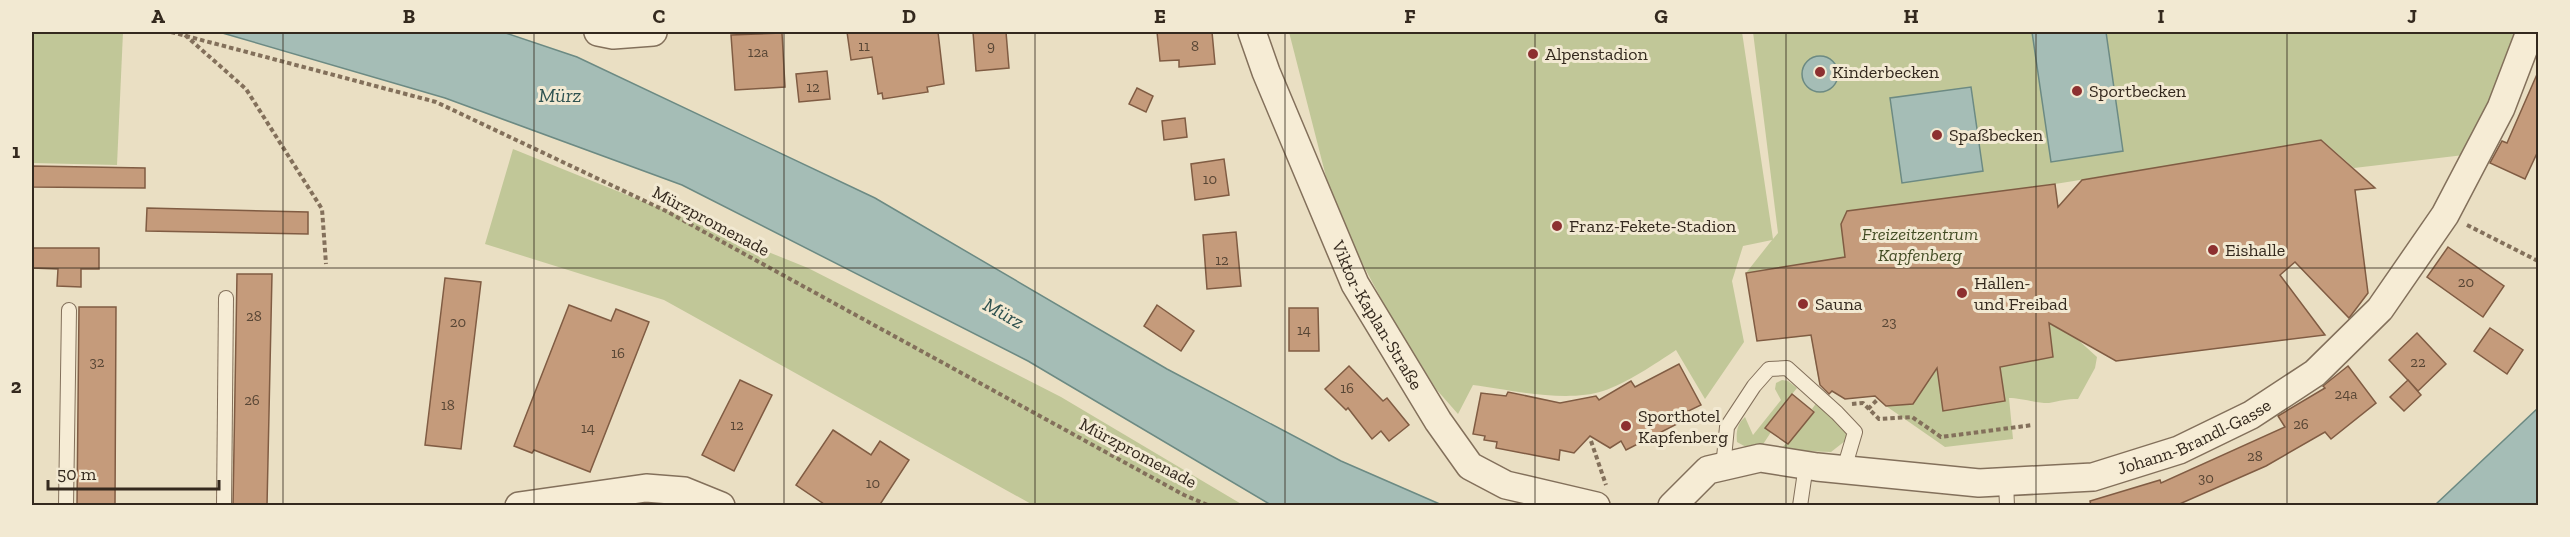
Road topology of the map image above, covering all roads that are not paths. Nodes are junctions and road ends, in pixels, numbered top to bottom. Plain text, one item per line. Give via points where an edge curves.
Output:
1 (598, 32) edge
2 (653, 32) edge
3 (1252, 32) edge
4 (2529, 32) edge
5 (226, 298) dead end
6 (69, 310) dead end
7 (1806, 465) junction
8 (1723, 468) junction
9 (1844, 469) junction
10 (2006, 494) edge
11 (1603, 500) edge
12 (66, 506) edge
13 (224, 506) edge
14 (519, 506) edge
15 (721, 506) edge
16 (1672, 506) edge
17 (1800, 506) edge

1 - 2 street
3 - 11 street, Viktor-Kaplan-Straße via 1355,284 1438,422 1470,466 1506,485
4 - 10 street, Johann-Brandl-Gasse via 2501,108 2445,215 2380,309 2314,373 2251,415 2179,450 2093,477
5 - 13 lane
6 - 12 lane
7 - 8 street, Johann-Brandl-Gasse via 1760,458
7 - 9 street, Johann-Brandl-Gasse
7 - 17 lane
8 - 9 lane via 1727,427 1768,369 1786,368 1855,432
8 - 16 street, Johann-Brandl-Gasse via 1708,470
9 - 10 street, Johann-Brandl-Gasse via 1979,483
14 - 15 street via 646,488 684,491

